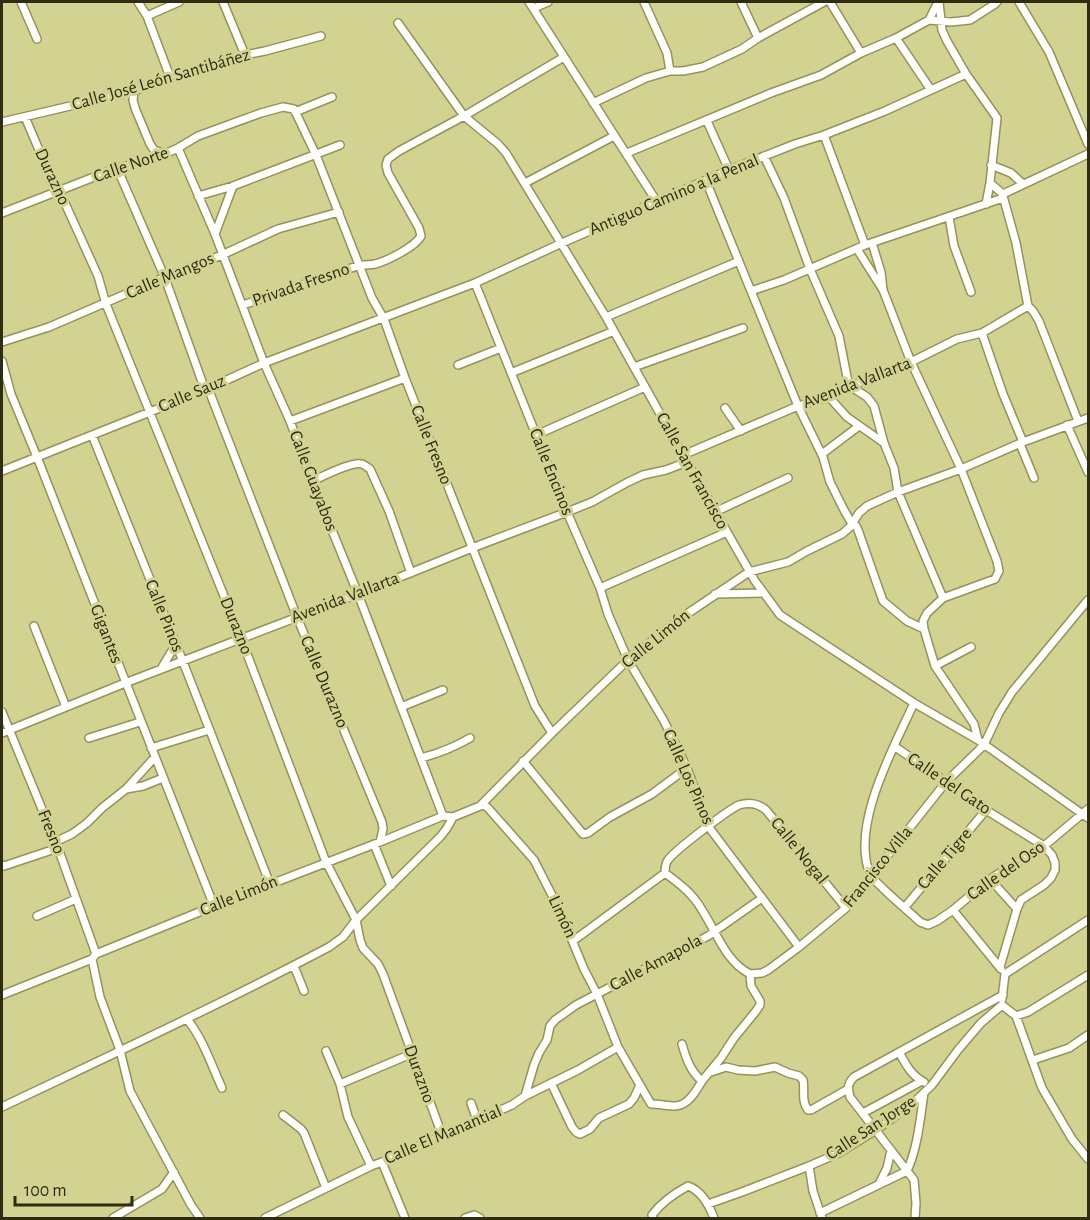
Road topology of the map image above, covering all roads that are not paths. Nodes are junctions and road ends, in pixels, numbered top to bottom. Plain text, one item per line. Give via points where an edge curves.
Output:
1 (21, 2) edge
2 (138, 2) edge
3 (179, 2) edge
4 (223, 2) edge
5 (548, 2) edge
6 (644, 2) edge
7 (741, 2) edge
8 (824, 2) edge
9 (938, 2) edge
10 (997, 2) edge
11 (1019, 2) edge
12 (531, 5) edge
13 (147, 15) junction
14 (929, 20) junction
15 (941, 21) junction
16 (398, 23) dead end
17 (321, 36) dead end
18 (758, 38) junction
19 (896, 38) junction
20 (37, 39) dead end
21 (861, 53) junction
22 (245, 54) junction
23 (564, 57) junction
24 (670, 71) junction
25 (966, 74) junction
26 (170, 77) junction
27 (931, 90) junction
28 (134, 91) junction
29 (332, 98) dead end
30 (593, 103) junction
31 (295, 110) junction
32 (464, 116) junction
33 (25, 117) junction
34 (707, 121) junction
35 (2, 122) edge
36 (824, 135) junction
37 (614, 136) junction
38 (150, 144) junction
39 (1089, 144) edge
40 (340, 145) dead end
41 (178, 148) junction
42 (627, 153) junction
43 (165, 154) junction
44 (316, 154) junction
45 (1089, 154) edge
46 (764, 156) junction
47 (142, 161) junction
48 (991, 165) junction
49 (117, 168) junction
50 (729, 170) junction
51 (706, 181) junction
52 (525, 183) junction
53 (990, 183) junction
54 (1023, 184) junction
55 (233, 186) junction
56 (59, 190) junction
57 (198, 196) junction
58 (1003, 196) junction
59 (657, 202) junction
60 (986, 204) junction
61 (339, 212) junction
62 (2, 213) edge
63 (949, 217) junction
64 (215, 234) junction
65 (562, 243) junction
66 (868, 244) junction
67 (857, 249) junction
68 (222, 255) junction
69 (739, 261) junction
70 (360, 265) junction
71 (810, 269) junction
72 (165, 278) junction
73 (475, 283) junction
74 (883, 290) junction
75 (751, 291) junction
76 (971, 292) dead end
77 (105, 304) junction
78 (243, 305) junction
79 (1028, 306) junction
80 (606, 316) junction
81 (384, 319) junction
82 (743, 328) dead end
83 (614, 331) junction
84 (982, 333) junction
85 (2, 342) edge
86 (501, 348) junction
87 (2, 362) edge
88 (911, 362) junction
89 (264, 363) junction
90 (459, 365) dead end
91 (634, 368) junction
92 (511, 373) junction
93 (405, 378) junction
94 (850, 386) junction
95 (645, 387) junction
96 (207, 389) junction
97 (829, 397) junction
98 (798, 406) junction
99 (724, 408) dead end
100 (150, 412) junction
101 (1089, 418) edge
102 (290, 421) junction
103 (1078, 421) junction
104 (1067, 425) junction
105 (859, 426) junction
106 (741, 431) junction
107 (92, 435) junction
108 (536, 435) junction
109 (884, 443) junction
110 (1021, 443) junction
111 (822, 454) junction
112 (37, 457) junction
113 (685, 459) junction
114 (961, 469) junction
115 (2, 471) edge
116 (1089, 472) edge
117 (789, 478) dead end
118 (1034, 478) dead end
119 (312, 481) junction
120 (898, 492) junction
121 (715, 512) junction
122 (567, 513) junction
123 (852, 524) junction
124 (727, 532) junction
125 (472, 548) junction
126 (749, 572) junction
127 (411, 573) junction
128 (600, 588) junction
129 (764, 593) junction
130 (358, 594) junction
131 (715, 594) junction
132 (943, 598) junction
133 (1089, 600) edge
134 (297, 617) junction
135 (34, 627) dead end
136 (924, 629) junction
137 (241, 638) junction
138 (176, 644) junction
139 (971, 647) dead end
140 (182, 660) junction
141 (627, 660) junction
142 (935, 666) junction
143 (161, 669) junction
144 (125, 683) junction
145 (443, 690) dead end
146 (914, 703) junction
147 (66, 707) junction
148 (401, 707) junction
149 (2, 712) edge
150 (140, 722) junction
151 (208, 730) junction
152 (5, 732) edge
153 (552, 733) junction
154 (89, 738) dead end
155 (470, 738) dead end
156 (981, 742) junction
157 (894, 746) junction
158 (151, 748) junction
159 (155, 757) junction
160 (421, 758) junction
161 (524, 761) junction
162 (687, 768) junction
163 (164, 777) junction
164 (946, 783) junction
165 (126, 789) junction
166 (480, 806) junction
167 (986, 810) junction
168 (1087, 814) edge
169 (443, 816) junction
170 (453, 817) junction
171 (382, 822) junction
172 (708, 826) junction
173 (397, 835) junction
174 (377, 843) junction
175 (57, 845) junction
176 (1044, 846) junction
177 (326, 862) junction
178 (2, 865) edge
179 (665, 873) junction
180 (870, 876) junction
181 (990, 879) junction
182 (270, 884) junction
183 (391, 886) junction
184 (762, 898) junction
185 (76, 899) junction
186 (214, 906) junction
187 (846, 908) junction
188 (905, 908) junction
189 (1017, 909) junction
190 (953, 910) junction
191 (37, 916) dead end
192 (356, 920) junction
193 (1089, 920) edge
194 (715, 932) junction
195 (573, 940) junction
196 (800, 946) junction
197 (94, 957) junction
198 (294, 966) junction
199 (1000, 967) junction
200 (750, 974) junction
201 (1005, 974) junction
202 (1089, 975) edge
203 (304, 991) dead end
204 (597, 994) junction
205 (2, 995) edge
206 (1003, 995) junction
207 (987, 1004) junction
208 (1002, 1005) junction
209 (992, 1013) junction
210 (1016, 1016) junction
211 (187, 1019) junction
212 (1089, 1035) edge
213 (682, 1044) dead end
214 (618, 1047) junction
215 (120, 1050) junction
216 (326, 1051) dead end
217 (899, 1053) junction
218 (411, 1054) junction
219 (1033, 1060) junction
220 (708, 1073) junction
221 (702, 1081) junction
222 (922, 1081) junction
223 (551, 1083) junction
224 (340, 1084) junction
225 (640, 1085) junction
226 (932, 1085) junction
227 (222, 1088) dead end
228 (848, 1089) junction
229 (924, 1093) junction
230 (525, 1096) junction
231 (471, 1103) dead end
232 (2, 1107) edge
233 (863, 1113) junction
234 (283, 1115) dead end
235 (477, 1120) junction
236 (876, 1130) junction
237 (442, 1136) junction
238 (891, 1150) junction
239 (1089, 1159) edge
240 (382, 1162) junction
241 (371, 1166) junction
242 (809, 1166) junction
243 (907, 1170) junction
244 (174, 1172) junction
245 (879, 1184) junction
246 (326, 1188) junction
247 (708, 1204) junction
248 (821, 1216) edge
249 (113, 1218) edge
250 (200, 1218) edge
251 (265, 1218) edge
252 (406, 1218) edge
253 (465, 1218) edge
254 (480, 1218) edge
255 (653, 1218) edge
256 (714, 1218) edge
257 (915, 1218) edge

1 - 20 street
2 - 13 street
3 - 13 street
4 - 22 street
5 - 12 street
6 - 24 street via 667,53
7 - 18 street
8 - 18 street
8 - 21 street
9 - 14 street
9 - 15 street
10 - 15 street via 970,20
11 - 39 street via 1049,52
12 - 23 street
13 - 26 street
14 - 15 street
14 - 19 street
15 - 25 street via 947,41
16 - 32 street, Calle San Francisco
17 - 22 street, Calle José León Santibáñez
18 - 24 street via 703,67
19 - 21 street
19 - 27 street
21 - 34 street via 821,75
22 - 26 street, Calle José León Santibáñez
23 - 30 street
23 - 32 street
24 - 30 street
25 - 27 street, Antiguo Camino a la Penal
25 - 48 street via 997,118
26 - 28 street, Calle José León Santibáñez
27 - 36 street, Antiguo Camino a la Penal
28 - 33 street, Calle José León Santibáñez
28 - 38 street via 135,108
29 - 31 street, Calle Norte
30 - 37 street
31 - 41 street, Calle Norte via 283,107 261,112 198,135
31 - 44 street, Calle Fresno
32 - 52 street, Calle San Francisco via 498,144
32 - 70 street, Privada Fresno via 388,159 388,173 421,236 413,245 382,261
33 - 35 street, Calle José León Santibáñez
33 - 56 street, Durazno
34 - 42 street
34 - 50 street
36 - 46 street, Antiguo Camino a la Penal
36 - 66 street
37 - 42 street
37 - 52 street
38 - 43 street
38 - 47 street
40 - 44 street
41 - 43 street, Calle Norte
41 - 57 street, Calle Guayabos
42 - 59 street
43 - 47 street, Calle Norte
44 - 55 street
44 - 61 street, Calle Fresno
45 - 54 street
46 - 50 street, Antiguo Camino a la Penal
46 - 71 street
47 - 49 street, Calle Norte
48 - 53 street
48 - 54 street via 1011,173
49 - 56 street, Calle Norte
49 - 72 street, Calle Durazno
50 - 51 street, Antiguo Camino a la Penal
51 - 59 street, Antiguo Camino a la Penal
51 - 69 street
52 - 65 street, Calle San Francisco
53 - 58 street
53 - 60 street
54 - 58 street
55 - 57 street
55 - 64 street
56 - 62 street, Calle Norte
56 - 77 street, Durazno via 98,276
57 - 64 street, Calle Guayabos
58 - 60 street
58 - 79 street
59 - 65 street, Antiguo Camino a la Penal
60 - 63 street
61 - 68 street, Calle Mangos via 278,229
61 - 70 street, Calle Fresno
63 - 66 street
63 - 76 street via 954,246
64 - 68 street, Calle Guayabos
65 - 73 street, Antiguo Camino a la Penal
65 - 80 street, Calle San Francisco
66 - 67 street
66 - 74 street via 881,272
67 - 71 street
67 - 74 street
68 - 72 street, Calle Mangos
68 - 78 street, Calle Guayabos
69 - 75 street
69 - 80 street
70 - 78 street, Privada Fresno
70 - 81 street, Calle Fresno
71 - 75 street
71 - 94 street via 839,336
72 - 77 street, Calle Mangos
72 - 96 street, Calle Durazno
73 - 81 street, Antiguo Camino a la Penal
73 - 86 street, Calle Encinos
74 - 88 street
75 - 98 street
77 - 85 street, Calle Mangos
77 - 100 street, Durazno
78 - 89 street, Calle Guayabos
79 - 84 street, Avenida Vallarta
79 - 103 street via 1039,321
80 - 83 street, Calle San Francisco
81 - 89 street, Calle Sauz
81 - 93 street, Calle Fresno
82 - 91 street
83 - 91 street, Calle San Francisco
83 - 92 street
84 - 88 street, Avenida Vallarta via 957,339
84 - 110 street
86 - 90 street
86 - 92 street, Calle Encinos
87 - 112 street, Gigantes
88 - 94 street, Avenida Vallarta
88 - 114 street
89 - 96 street, Calle Sauz
89 - 102 street, Calle Guayabos
91 - 95 street, Calle San Francisco
92 - 108 street, Calle Encinos
93 - 102 street
93 - 125 street, Calle Fresno
94 - 97 street, Avenida Vallarta
94 - 109 street via 874,406
95 - 108 street
95 - 113 street, Calle San Francisco
96 - 100 street, Calle Sauz
96 - 134 street, Calle Durazno
97 - 98 street, Avenida Vallarta
97 - 105 street
98 - 106 street, Avenida Vallarta
98 - 111 street
99 - 106 street
100 - 107 street, Calle Sauz
100 - 137 street, Durazno
101 - 103 street, Calle Limón
102 - 119 street, Calle Guayabos
103 - 104 street, Calle Limón
104 - 110 street, Calle Limón
104 - 116 street
105 - 109 street
105 - 111 street
106 - 113 street, Avenida Vallarta
107 - 112 street, Calle Sauz
107 - 138 street, Calle Pinos
108 - 122 street, Calle Encinos
109 - 120 street
110 - 114 street, Calle Limón
110 - 118 street
111 - 123 street via 830,482
112 - 115 street, Calle Sauz
112 - 144 street, Gigantes
113 - 121 street, Calle San Francisco
113 - 122 street, Avenida Vallarta via 666,470 635,478
114 - 120 street, Calle Limón
114 - 132 street via 999,571 995,579
117 - 121 street
119 - 127 street via 354,464 370,469
119 - 130 street, Calle Guayabos
120 - 123 street, Calle Limón via 867,506
120 - 132 street
121 - 124 street, Calle San Francisco
122 - 125 street, Avenida Vallarta
122 - 128 street, Calle Encinos
123 - 126 street, Calle Limón via 842,534 788,562
123 - 136 street via 858,530 884,601 907,621
124 - 126 street, Calle San Francisco
124 - 128 street
125 - 127 street, Avenida Vallarta
125 - 153 street, Calle Fresno via 535,706
126 - 129 street, Calle San Francisco
126 - 131 street, Calle Limón
127 - 130 street, Avenida Vallarta
128 - 141 street, Calle Encinos
129 - 131 street
129 - 146 street, Calle San Francisco via 780,615
130 - 134 street, Avenida Vallarta
130 - 148 street, Calle Guayabos
131 - 141 street, Calle Limón
132 - 136 street via 927,613
133 - 156 street, Francisco Villa via 1012,692
134 - 137 street, Avenida Vallarta
134 - 171 street, Calle Durazno
135 - 147 street
136 - 142 street
137 - 140 street, Avenida Vallarta
137 - 177 street, Durazno
138 - 140 street, Calle Pinos
138 - 143 street
139 - 142 street
140 - 143 street, Avenida Vallarta
140 - 151 street, Calle Pinos
141 - 153 street, Calle Limón
141 - 162 street, Calle Los Pinos
142 - 156 street via 974,724
143 - 144 street, Avenida Vallarta
144 - 147 street, Avenida Vallarta
144 - 150 street, Gigantes
145 - 148 street
146 - 156 street, Calle San Francisco
146 - 157 street, Calle del Gato
147 - 152 street, Avenida Vallarta
148 - 160 street, Calle Guayabos
149 - 152 street, Fresno
150 - 154 street
150 - 158 street, Gigantes
151 - 158 street
151 - 182 street, Calle Pinos
152 - 175 street, Fresno
153 - 161 street, Calle Limón
155 - 160 street via 442,753
156 - 164 street, Francisco Villa
156 - 168 street, Calle San Francisco
157 - 164 street, Calle del Gato
157 - 180 street via 865,828
158 - 159 street, Gigantes
159 - 163 street, Gigantes
159 - 165 street
160 - 169 street, Calle Guayabos
161 - 162 street via 583,834 652,794
161 - 166 street, Calle Limón
162 - 172 street, Calle Los Pinos
163 - 165 street
163 - 186 street, Gigantes
164 - 167 street, Calle del Gato
164 - 180 street, Francisco Villa
165 - 175 street
166 - 170 street, Calle Limón
166 - 195 street, Limón via 488,808 530,854
167 - 176 street, Calle del Gato
167 - 188 street, Calle Tigre
168 - 176 street, Calle del Oso
169 - 170 street, Calle Limón
169 - 173 street, Calle Limón
170 - 183 street via 441,836
171 - 173 street
171 - 174 street, Calle Durazno
172 - 179 street via 669,858
172 - 184 street, Calle Los Pinos
172 - 187 street, Calle Nogal via 733,809 746,804 760,806
173 - 174 street, Calle Limón
174 - 177 street, Calle Limón
174 - 183 street
175 - 178 street
175 - 185 street, Fresno
176 - 181 street, Calle del Oso
176 - 189 street via 1053,855 1055,870 1044,885 1021,900
177 - 182 street, Calle Limón
177 - 192 street, Durazno
179 - 194 street via 685,888
179 - 195 street
180 - 187 street, Francisco Villa
180 - 188 street
181 - 189 street
181 - 190 street, Calle del Oso
182 - 186 street, Calle Limón
183 - 192 street
184 - 194 street, Calle Amapola
184 - 196 street, Calle Los Pinos
185 - 191 street
185 - 197 street, Fresno
186 - 197 street, Calle Limón
187 - 196 street, Francisco Villa
188 - 190 street, Calle del Oso via 928,925
189 - 199 street
190 - 199 street
192 - 198 street via 343,937
192 - 218 street, Durazno via 363,948 383,974
193 - 201 street
194 - 200 street via 733,962
194 - 204 street, Calle Amapola
195 - 204 street, Limón
196 - 200 street, Francisco Villa via 768,970
197 - 205 street, Calle Limón
197 - 215 street, Fresno via 100,997
198 - 203 street
198 - 211 street
199 - 201 street
200 - 220 street via 760,1005
201 - 206 street
202 - 210 street
204 - 214 street, Limón
204 - 230 street, Calle Amapola via 550,1026
206 - 207 street
206 - 208 street
207 - 209 street
207 - 217 street
208 - 209 street, Calle San Jorge
208 - 210 street
209 - 226 street, Calle San Jorge
210 - 219 street
211 - 215 street
211 - 227 street via 198,1033
212 - 219 street via 1069,1048
213 - 221 street via 686,1061
214 - 223 street, Calle El Manantial
214 - 225 street, Limón
215 - 232 street
215 - 244 street, Fresno via 130,1091
216 - 224 street
217 - 222 street via 909,1072
217 - 228 street via 854,1077
218 - 224 street
218 - 237 street, Durazno
219 - 239 street via 1046,1095
220 - 221 street
220 - 228 street via 726,1067 755,1071 775,1067 795,1074 803,1080 803,1100 808,1110
221 - 225 street, Limón via 692,1097 676,1106 651,1104
222 - 226 street
222 - 233 street
223 - 225 street via 572,1127 580,1134 599,1118 629,1104
223 - 230 street, Calle El Manantial
224 - 241 street via 348,1117
226 - 229 street, Calle San Jorge
228 - 233 street
229 - 236 street, Calle San Jorge
229 - 243 street
230 - 235 street, Calle El Manantial
231 - 235 street
233 - 236 street
234 - 246 street via 304,1133
235 - 237 street, Calle El Manantial
236 - 238 street
236 - 242 street, Calle San Jorge via 840,1153
237 - 240 street, Calle El Manantial
238 - 243 street
238 - 245 street
240 - 241 street, Calle El Manantial
240 - 252 street
241 - 246 street, Calle El Manantial
242 - 247 street, Calle San Jorge
242 - 248 street
243 - 245 street
243 - 257 street via 915,1182
244 - 249 street via 162,1189
244 - 250 street, Fresno
245 - 248 street
246 - 251 street, Calle El Manantial
247 - 255 street via 688,1186 657,1209
247 - 256 street
253 - 254 street

